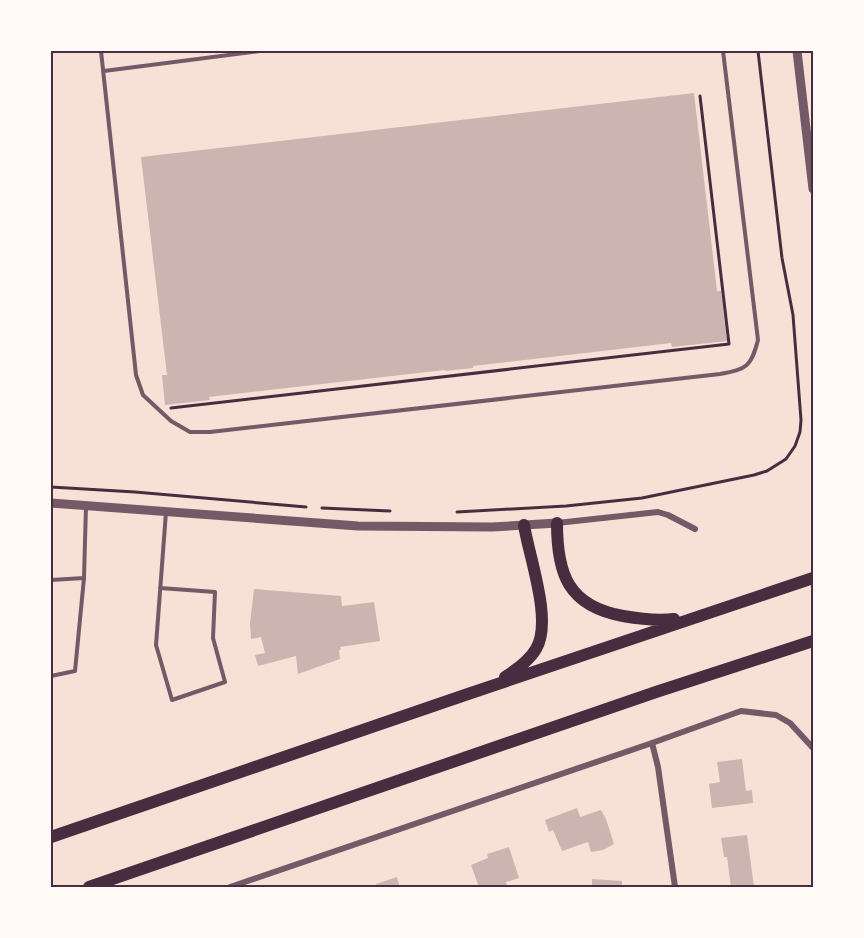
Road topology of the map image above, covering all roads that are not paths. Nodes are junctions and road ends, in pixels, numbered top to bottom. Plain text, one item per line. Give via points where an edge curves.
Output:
1 (101, 51) edge
2 (260, 51) edge
3 (723, 51) edge
4 (797, 51) edge
5 (104, 71) junction
6 (813, 189) edge
7 (51, 503) edge
8 (86, 505) junction
9 (166, 511) junction
10 (557, 523) junction
11 (524, 525) junction
12 (695, 529) dead end
13 (84, 578) junction
14 (813, 578) edge
15 (51, 580) edge
16 (160, 588) junction
17 (699, 616) junction
18 (813, 641) edge
19 (51, 676) edge
20 (486, 688) junction
21 (652, 743) junction
22 (813, 748) edge
23 (51, 837) edge
24 (89, 887) edge
25 (232, 887) edge
26 (675, 887) edge

1 - 5 lane
2 - 5 lane
3 - 5 lane via 758,340 753,358 741,370 210,432 190,432 171,421 143,394 136,375
4 - 6 street
7 - 8 street
8 - 9 street
8 - 13 lane
9 - 11 street via 358,526
9 - 16 lane
10 - 11 street
10 - 12 street via 658,512
10 - 17 highway via 557,552 566,581 591,606 609,614 661,621
11 - 20 highway via 542,632 535,651
13 - 15 lane
13 - 19 lane via 75,671
14 - 17 highway
16 - 16 lane via 156,645 172,700 225,682 213,638 215,592
17 - 20 highway
18 - 24 highway
20 - 23 highway
21 - 22 street via 741,711 763,712 783,719
21 - 25 street
21 - 26 street

